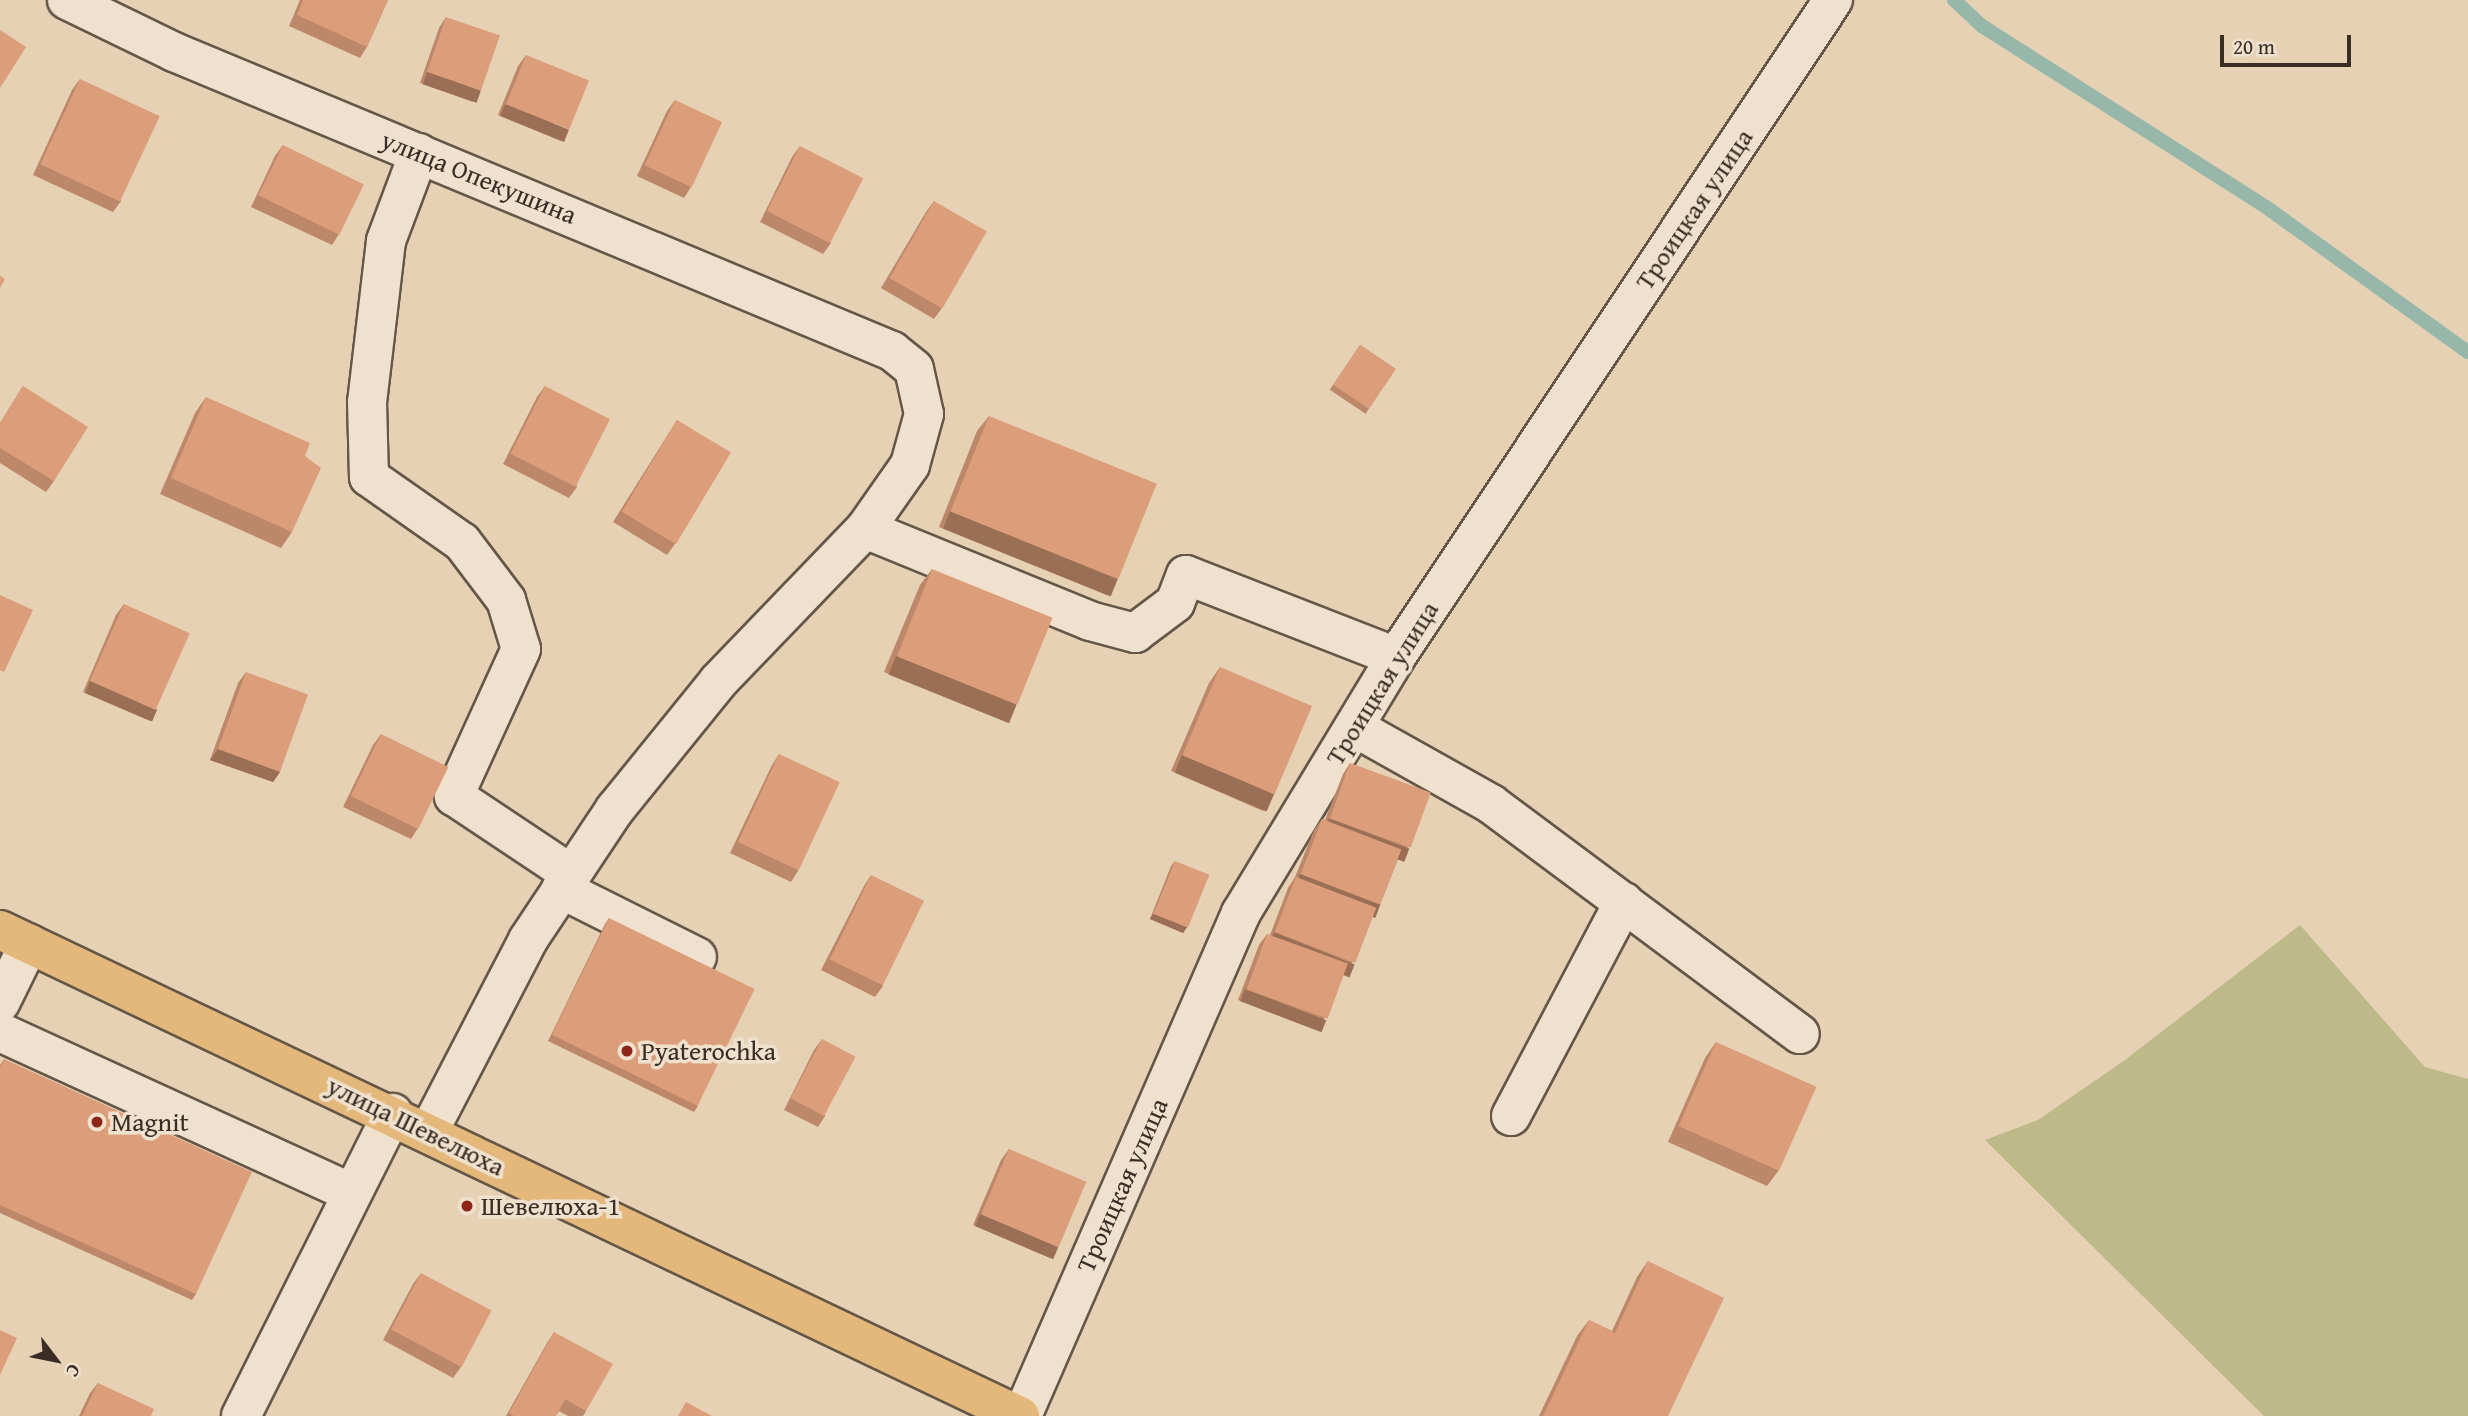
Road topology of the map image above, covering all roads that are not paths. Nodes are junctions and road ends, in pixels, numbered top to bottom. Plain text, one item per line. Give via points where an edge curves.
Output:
1 (67, 0) edge
2 (1833, 0) edge
3 (419, 153) junction
4 (865, 529) junction
5 (1396, 657) junction
6 (1354, 727) junction
7 (566, 882) junction
8 (1624, 902) junction
9 (15, 937) edge
10 (697, 957) edge
11 (0, 1003) edge
12 (0, 1032) edge
13 (1800, 1034) dead end
14 (393, 1113) junction
15 (1511, 1116) dead end
16 (429, 1131) junction
17 (352, 1193) junction
18 (241, 1416) edge
19 (1021, 1416) edge

1 - 3 street, улица Опекушина via 174,52
2 - 5 street, Троицкая улица
3 - 4 street, улица Опекушина via 892,351 914,369 924,414 910,465
3 - 7 street via 386,241 367,402 369,477 462,542 506,600 521,649 454,796
4 - 5 street via 1090,621 1135,633 1175,603 1186,575
4 - 7 street via 718,682
5 - 6 street, Троицкая улица
6 - 8 street via 1490,804
6 - 19 street, Троицкая улица via 1241,913
7 - 10 street
7 - 16 street via 528,940
8 - 13 street
8 - 15 street
9 - 11 street
9 - 14 main road, улица Шевелюха
12 - 17 street
14 - 16 main road, улица Шевелюха
14 - 17 street
16 - 19 main road, улица Шевелюха
17 - 18 street

